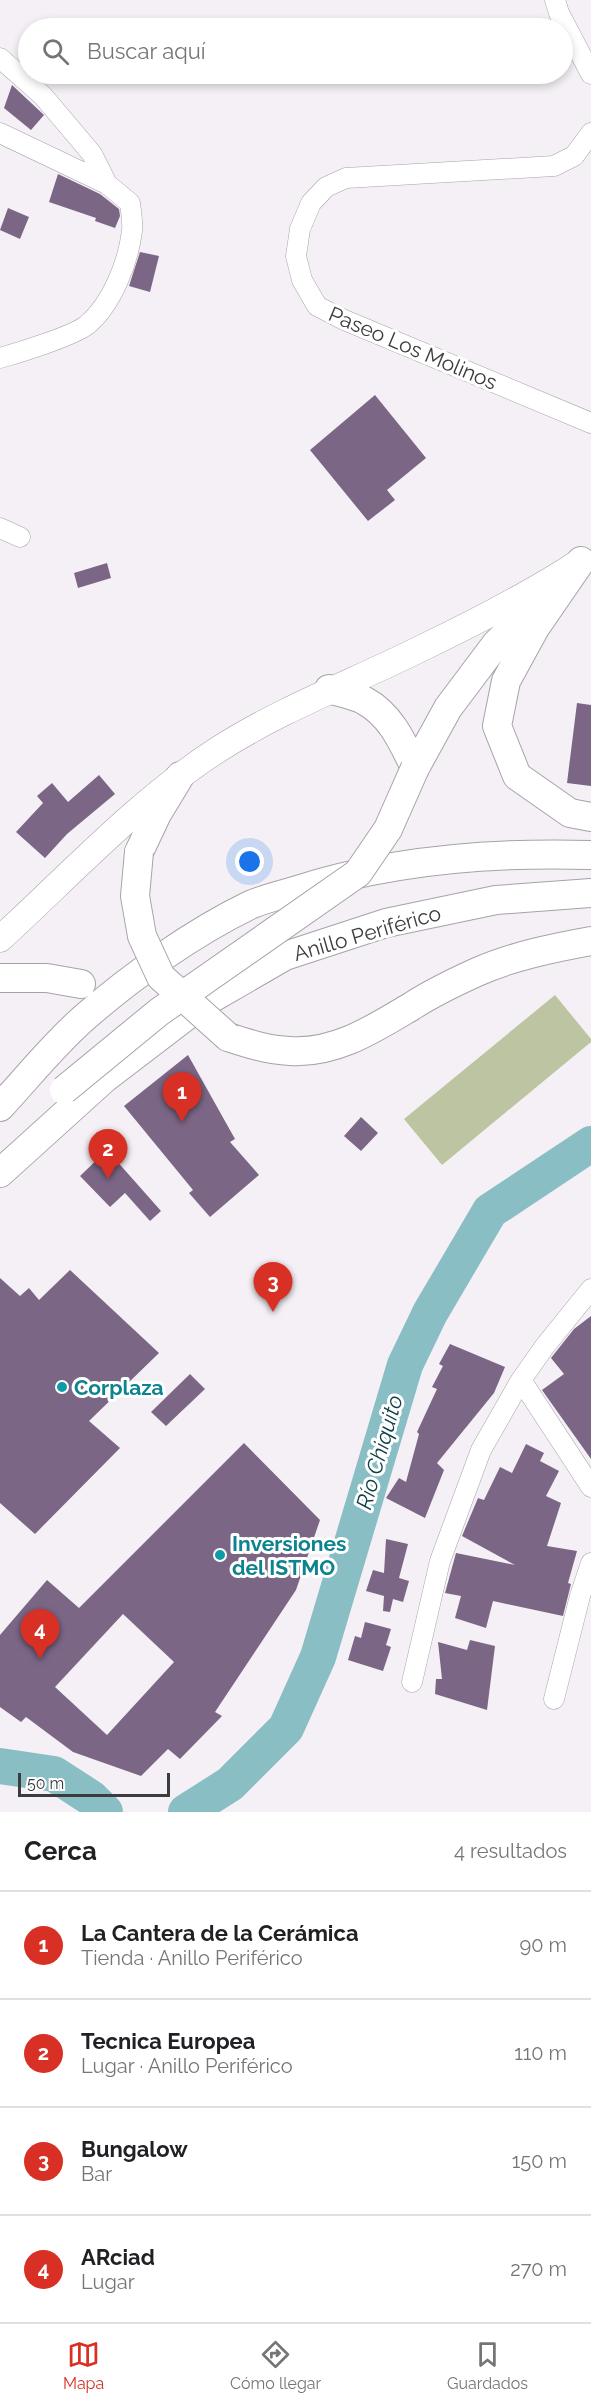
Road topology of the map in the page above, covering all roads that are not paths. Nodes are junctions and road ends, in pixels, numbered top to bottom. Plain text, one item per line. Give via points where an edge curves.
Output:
1 (555, 0) edge
2 (563, 18) edge
3 (573, 39) edge
4 (0, 58) edge
5 (591, 74) edge
6 (18, 75) edge
7 (28, 84) edge
8 (0, 133) edge
9 (591, 134) edge
10 (107, 183) junction
11 (0, 358) edge
12 (591, 423) edge
13 (0, 528) edge
14 (20, 537) dead end
15 (586, 556) edge
16 (329, 689) junction
17 (415, 768) junction
18 (180, 776) junction
19 (591, 817) edge
20 (591, 855) edge
21 (591, 893) edge
22 (0, 939) edge
23 (591, 941) edge
24 (0, 978) edge
25 (47, 978) junction
26 (81, 984) dead end
27 (0, 989) edge
28 (0, 1107) edge
29 (0, 1158) edge
30 (0, 1173) edge
31 (591, 1289) edge
32 (521, 1380) junction
33 (591, 1487) edge
34 (591, 1563) edge
35 (412, 1682) dead end
36 (554, 1699) dead end

1 - 2 street
3 - 5 street
4 - 6 street
7 - 10 street via 92,154
8 - 10 street
9 - 12 street, Paseo Los Molinos via 574,156 554,166 346,178 327,187 311,203 300,229 296,256 302,280 317,306
10 - 11 street via 130,203 133,229 109,299 86,326
13 - 14 street
15 - 16 main road via 547,582 421,649
15 - 17 highway via 496,644 448,708
15 - 19 highway via 535,628 506,681 497,726 517,776 570,813
16 - 17 highway via 365,700 388,720
16 - 18 main road via 228,744
17 - 29 highway, bridge via 388,829 358,873 159,1012 64,1090
18 - 22 main road
18 - 23 highway, bridge via 139,852 135,896 140,926 161,977 228,1037 264,1048 293,1051 332,1046 375,1029 478,972 550,948
20 - 28 highway via 479,856 406,864 322,882 252,904 197,934 91,1012
21 - 30 highway, Anillo Periférico via 485,902 386,923 285,956 194,1010 105,1078
24 - 25 highway
25 - 26 highway
25 - 27 highway
31 - 32 street
32 - 33 street
32 - 35 street via 481,1450 440,1562
34 - 36 street

